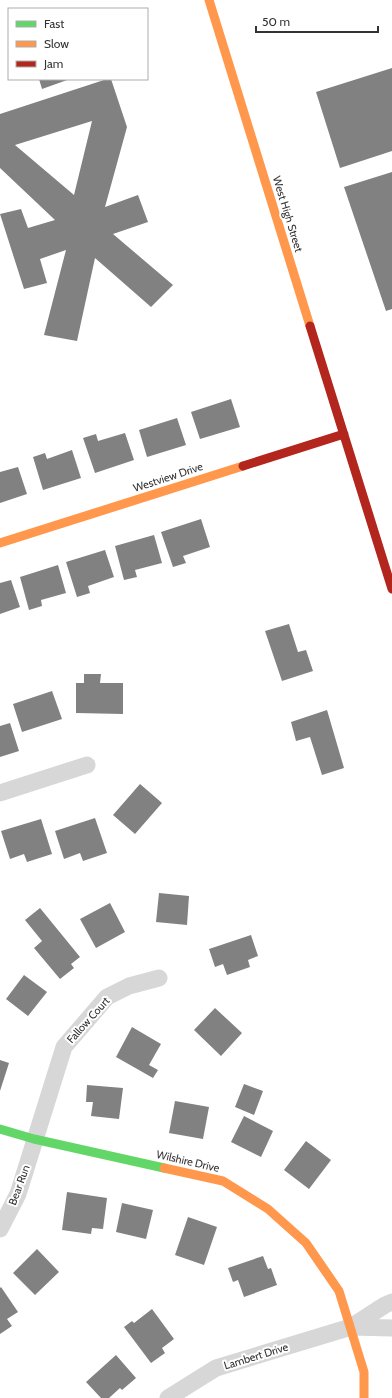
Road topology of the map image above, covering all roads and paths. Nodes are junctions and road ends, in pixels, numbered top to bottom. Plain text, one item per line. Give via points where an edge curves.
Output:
1 (208, 0) edge
2 (344, 434) junction
3 (0, 543) edge
4 (392, 589) edge
5 (87, 765) dead end
6 (0, 793) edge
7 (159, 978) dead end
8 (0, 1129) edge
9 (34, 1139) junction
10 (0, 1229) edge
11 (392, 1302) edge
12 (351, 1327) junction
13 (392, 1328) edge
14 (168, 1398) edge
15 (364, 1398) edge

1 - 2 street, West High Street
2 - 3 street, Westview Drive
2 - 4 street, West High Street
5 - 6 street
7 - 9 street, Fallow Court via 129,986 107,997 64,1047
8 - 9 street, Wilshire Drive
9 - 10 street, Bear Run via 18,1194
9 - 12 street, Wilshire Drive via 223,1182 268,1209 306,1243 339,1291
11 - 12 street, Lambert Drive
12 - 13 street, Lambert Drive
12 - 14 street, Lambert Drive via 216,1368
12 - 15 street, Wilshire Drive via 364,1372

